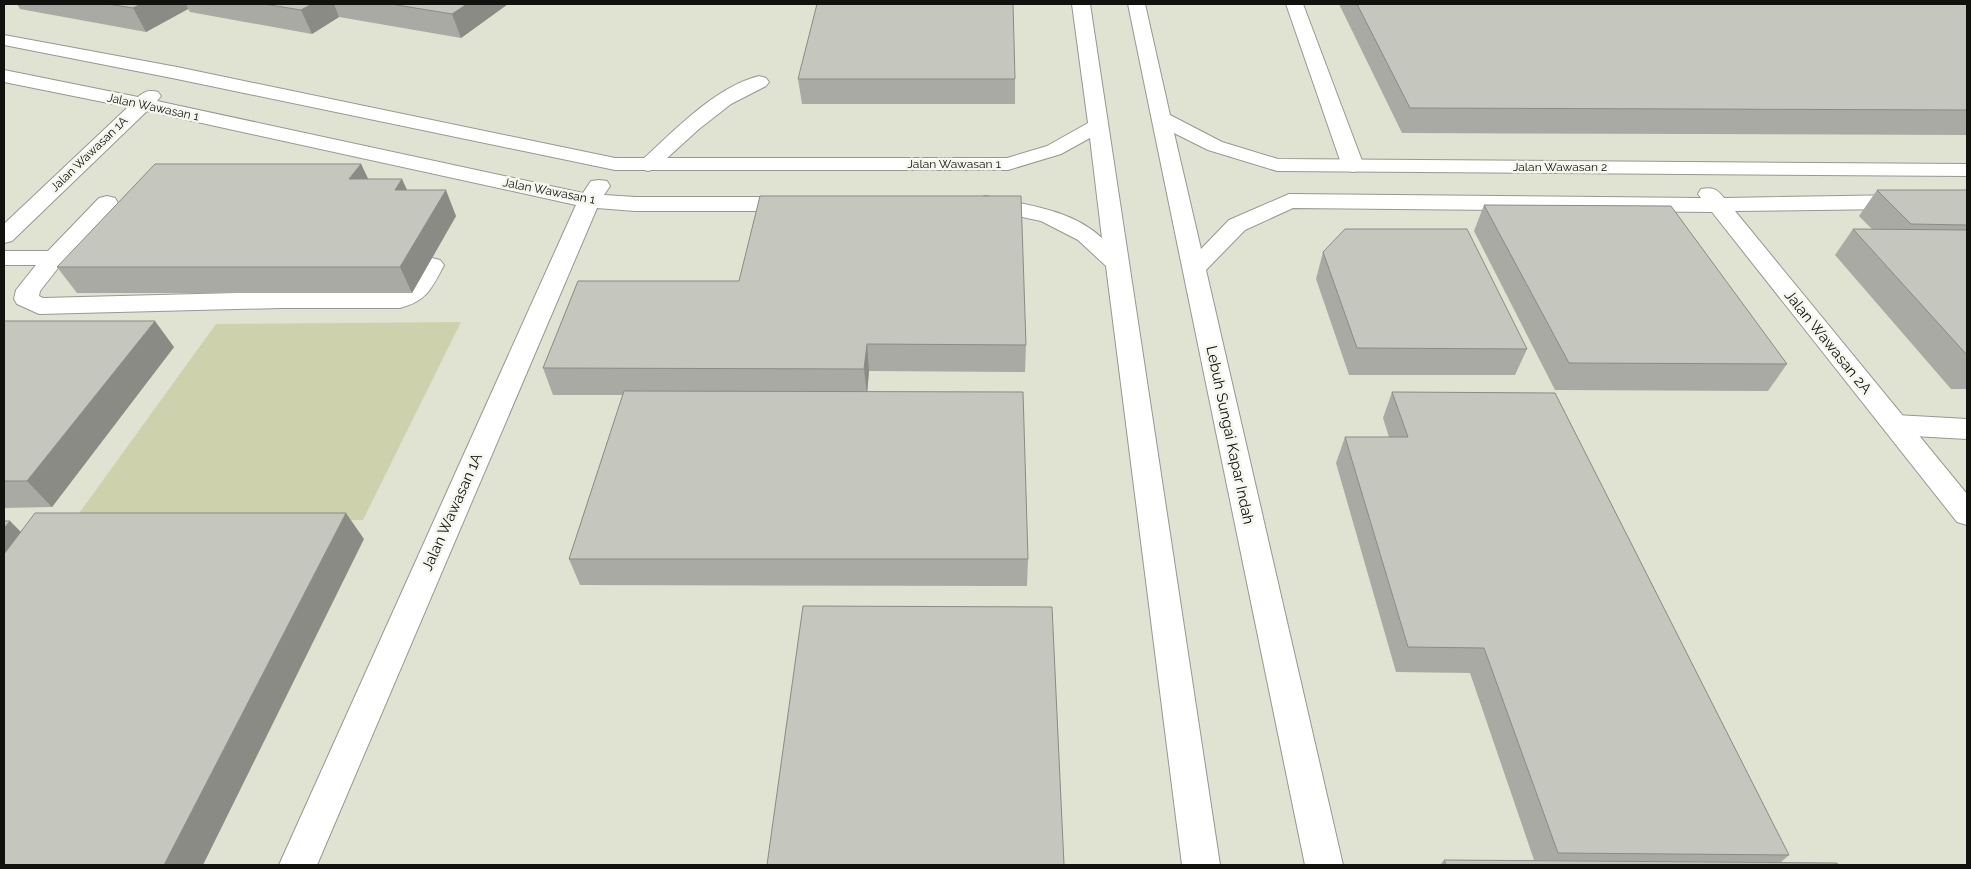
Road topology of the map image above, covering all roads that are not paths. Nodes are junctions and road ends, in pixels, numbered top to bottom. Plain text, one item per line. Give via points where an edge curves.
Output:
1 (1081, 4) edge
2 (1136, 4) edge
3 (1294, 4) edge
4 (4, 40) edge
5 (177, 73) junction
6 (4, 76) edge
7 (759, 82) dead end
8 (142, 104) junction
9 (1161, 118) junction
10 (1098, 125) junction
11 (615, 164) junction
12 (648, 165) junction
13 (1353, 166) junction
14 (1691, 168) junction
15 (1967, 170) edge
16 (588, 201) junction
17 (1967, 201) edge
18 (107, 202) dead end
19 (969, 203) edge
20 (812, 204) edge
21 (1717, 205) junction
22 (4, 236) edge
23 (4, 258) edge
24 (54, 258) junction
25 (1117, 264) junction
26 (432, 265) dead end
27 (1194, 269) junction
28 (1896, 425) junction
29 (1967, 429) edge
30 (1967, 514) edge
31 (298, 865) edge
32 (1200, 865) edge
33 (1324, 865) edge

1 - 10 street
2 - 9 street, Lebuh Sungai Kapar Indah
3 - 13 street
4 - 5 street, Jalan Wawasan 1
5 - 8 street, Jalan Wawasan 1A
5 - 11 street, Jalan Wawasan 1
6 - 8 street, Jalan Wawasan 1
7 - 12 street via 724,100
8 - 16 street, Jalan Wawasan 1
8 - 22 street, Jalan Wawasan 1A
9 - 13 street, Jalan Wawasan 2 via 1215,146 1277,165
9 - 27 street, Lebuh Sungai Kapar Indah
10 - 12 street, Jalan Wawasan 1 via 1054,150 1008,164
10 - 25 street
11 - 12 street, Jalan Wawasan 1
11 - 16 street, Jalan Wawasan 1A
13 - 14 street, Jalan Wawasan 2
14 - 15 street, Jalan Wawasan 2
14 - 21 street, Jalan Wawasan 2A
16 - 20 street, Jalan Wawasan 1
16 - 31 street, Jalan Wawasan 1A
17 - 21 street
18 - 24 street
19 - 25 street via 989,203 1048,216 1086,235
21 - 27 street via 1289,201 1237,225
21 - 28 street, Jalan Wawasan 2A
23 - 24 street
24 - 26 street via 28,290 26,299 40,306 400,300 417,291
25 - 32 street
27 - 33 street, Lebuh Sungai Kapar Indah
28 - 29 street
28 - 30 street, Jalan Wawasan 2A

